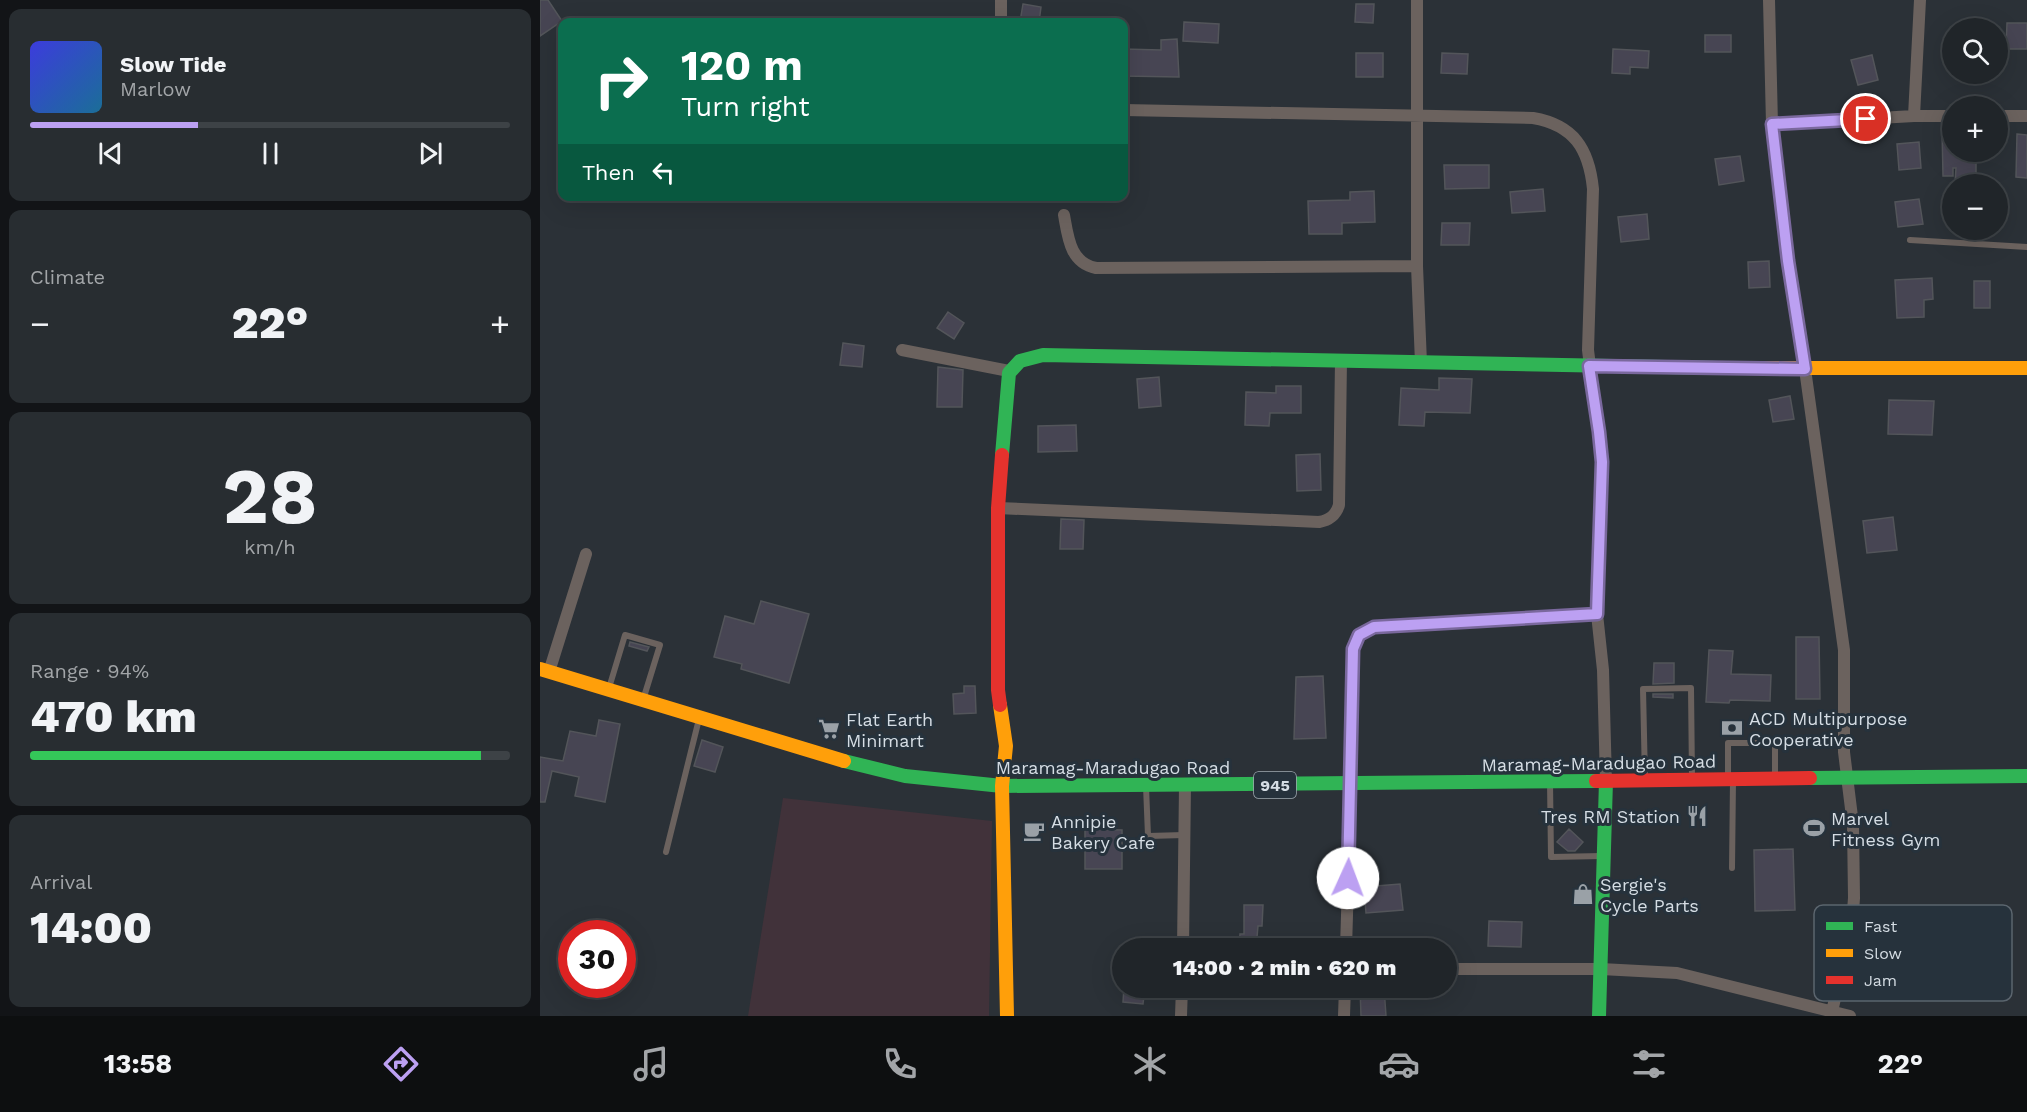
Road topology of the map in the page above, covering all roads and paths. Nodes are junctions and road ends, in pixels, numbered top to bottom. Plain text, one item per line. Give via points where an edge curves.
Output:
1 (1001, 0) edge
2 (1417, 0) edge
3 (1769, 0) edge
4 (1920, 0) edge
5 (1001, 18) edge
6 (1128, 110) edge
7 (1416, 114) junction
8 (1914, 116) junction
9 (1942, 116) edge
10 (2008, 116) edge
11 (2027, 116) edge
12 (1772, 124) junction
13 (1064, 215) dead end
14 (1910, 240) dead end
15 (2027, 248) edge
16 (1417, 266) junction
17 (902, 350) dead end
18 (1341, 360) junction
19 (1421, 363) junction
20 (1589, 366) junction
21 (2027, 368) edge
22 (1805, 369) junction
23 (1008, 371) junction
24 (998, 508) junction
25 (586, 554) dead end
26 (1597, 614) junction
27 (545, 670) edge
28 (609, 690) junction
29 (643, 700) junction
30 (700, 718) junction
31 (2027, 776) edge
32 (1847, 778) junction
33 (1774, 779) junction
34 (1692, 780) junction
35 (1731, 780) junction
36 (1606, 781) junction
37 (1645, 781) junction
38 (1550, 782) junction
39 (1351, 784) junction
40 (1146, 785) junction
41 (1185, 785) junction
42 (1002, 786) junction
43 (1184, 835) junction
44 (666, 852) dead end
45 (1604, 856) junction
46 (1732, 868) dead end
47 (1853, 905) edge
48 (1183, 938) edge
49 (1346, 938) edge
50 (1457, 969) edge
51 (1601, 969) junction
52 (1182, 998) edge
53 (1345, 998) edge
54 (1832, 1013) edge
55 (1007, 1016) edge
56 (1181, 1016) edge
57 (1344, 1016) edge
58 (1599, 1016) edge
59 (1850, 1016) edge

1 - 5 street
2 - 7 street
3 - 12 street
4 - 8 street
6 - 7 street
7 - 16 street
7 - 20 street via 1547,120 1567,130 1580,145 1593,189
8 - 9 street
8 - 12 street
10 - 11 street
12 - 22 street
13 - 16 street via 1074,252 1085,266 1095,268
14 - 15 lane
16 - 19 street
17 - 23 street
18 - 19 street
18 - 23 street via 1042,355 1020,360
18 - 24 street via 1339,505 1327,521
19 - 20 street
20 - 22 street
20 - 26 street via 1602,462
21 - 22 street
22 - 32 street via 1844,651
23 - 24 street
24 - 42 street via 998,690 1006,746
25 - 27 street
26 - 36 street
26 - 39 street via 1374,627 1359,635 1353,649
27 - 28 street, Maramag-Maradugao Road / 945
28 - 29 street, Maramag-Maradugao Road / 945
28 - 29 lane via 625,635 660,645
29 - 30 street, Maramag-Maradugao Road / 945
30 - 42 street, Maramag-Maradugao Road / 945 via 905,776
30 - 44 lane
31 - 32 street, Maramag-Maradugao Road / 945
32 - 33 street, Maramag-Maradugao Road / 945
32 - 47 street via 1853,825
33 - 35 street, Maramag-Maradugao Road / 945
33 - 35 lane via 1775,743 1728,743
34 - 35 street, Maramag-Maradugao Road / 945
34 - 37 street, Maramag-Maradugao Road / 945
34 - 37 lane via 1691,688 1643,689
35 - 46 lane
36 - 37 street, Maramag-Maradugao Road / 945
36 - 38 street, Maramag-Maradugao Road / 945
36 - 45 street
38 - 39 street, Maramag-Maradugao Road / 945
38 - 45 lane via 1551,857
39 - 41 street, Maramag-Maradugao Road / 945
39 - 49 street
40 - 41 street, Maramag-Maradugao Road / 945
40 - 42 street, Maramag-Maradugao Road / 945
40 - 43 lane via 1148,836
41 - 43 street
42 - 55 street
43 - 48 street
45 - 51 street
50 - 51 street
51 - 54 street via 1677,973
51 - 58 street
52 - 56 street
53 - 57 street
54 - 59 street

